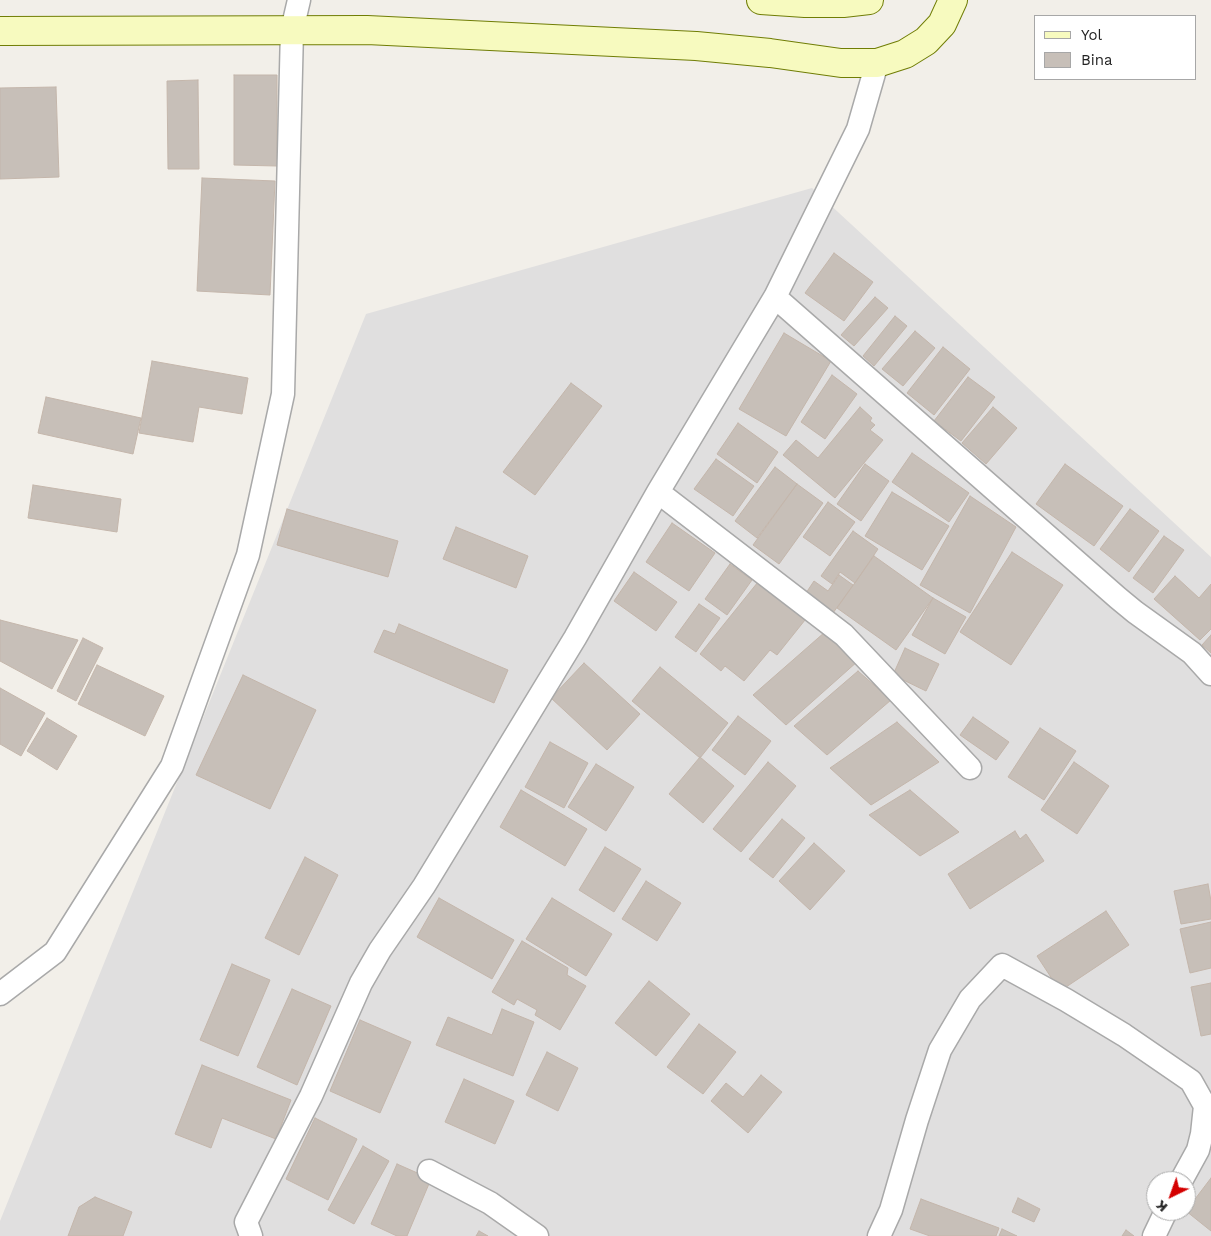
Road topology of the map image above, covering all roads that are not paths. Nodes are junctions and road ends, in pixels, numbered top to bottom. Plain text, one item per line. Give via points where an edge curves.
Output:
1 (299, 0) edge
2 (761, 0) edge
3 (869, 0) edge
4 (953, 0) edge
5 (292, 30) junction
6 (0, 31) edge
7 (877, 64) junction
8 (775, 297) junction
9 (658, 492) junction
10 (1211, 674) edge
11 (970, 768) dead end
12 (0, 994) edge
13 (429, 1171) dead end
14 (1187, 1171) edge
15 (1161, 1221) edge
16 (251, 1236) edge
17 (537, 1236) edge
18 (879, 1236) edge
19 (1154, 1236) edge

1 - 5 street
2 - 3 main road via 843,3
4 - 7 main road via 942,24 926,41
5 - 6 main road
5 - 7 main road via 367,30 696,46 841,63
5 - 12 street via 283,394 248,555 172,766 55,952
7 - 8 street via 858,129
8 - 9 street
8 - 10 street via 1118,598 1192,654
9 - 11 street via 844,635
9 - 16 street via 575,638 361,983 311,1096 246,1222
13 - 17 street via 490,1203
14 - 18 street via 1198,1150 1205,1106 1191,1080 1124,1035 1002,965 970,999 940,1050 891,1210
15 - 19 street

